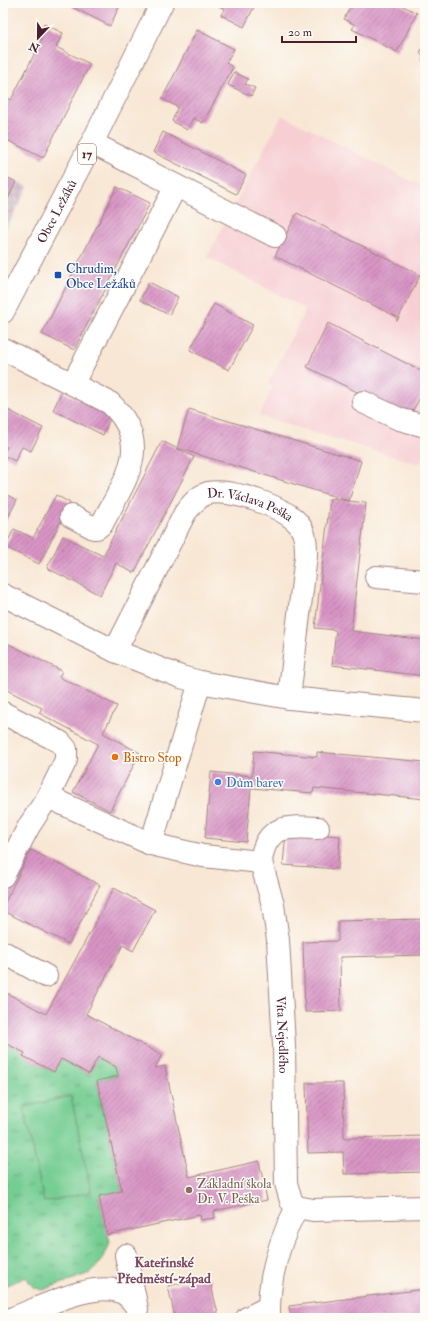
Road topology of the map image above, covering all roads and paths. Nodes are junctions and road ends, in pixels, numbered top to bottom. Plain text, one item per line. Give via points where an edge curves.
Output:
1 (162, 3) edge
2 (92, 143) junction
3 (176, 186) junction
4 (275, 236) dead end
5 (3, 312) edge
6 (3, 349) edge
7 (73, 383) junction
8 (363, 402) dead end
9 (425, 426) edge
10 (71, 516) dead end
11 (376, 577) dead end
12 (425, 581) edge
13 (3, 595) edge
14 (115, 651) junction
15 (200, 682) junction
16 (289, 698) junction
17 (425, 711) edge
18 (3, 713) edge
19 (48, 797) junction
20 (318, 828) dead end
21 (151, 844) junction
22 (261, 862) junction
23 (3, 876) edge
24 (3, 952) edge
25 (46, 976) dead end
26 (297, 1206) junction
27 (425, 1207) edge
28 (126, 1255) dead end
29 (137, 1312) edge
30 (269, 1313) edge
31 (13, 1318) edge
32 (247, 1318) edge

1 - 2 street, Obce Ležáků / 17
2 - 3 street
2 - 5 street, Obce Ležáků / 17
3 - 4 street
3 - 7 street
6 - 7 street
7 - 10 street via 119,411 130,429 134,447 128,473 99,526 94,528
8 - 9 street via 399,419
11 - 12 street
13 - 14 street
14 - 15 street via 152,667
14 - 16 street, Dr. Václava Peška via 191,504 206,494 231,494 286,512 305,535 306,556
15 - 16 street
15 - 21 street
16 - 17 street
18 - 19 street via 60,742 66,749 66,760
19 - 21 street
19 - 23 street via 29,826
20 - 22 street via 293,826 276,831 264,846
21 - 22 street via 203,856
22 - 26 street, Víta Nejedlého via 273,905 278,940 284,1045 286,1183 291,1201
24 - 25 street
26 - 27 street via 313,1210
26 - 30 street via 277,1253
28 - 29 street
29 - 31 street via 129,1297 122,1292 99,1290 79,1294
30 - 32 street

